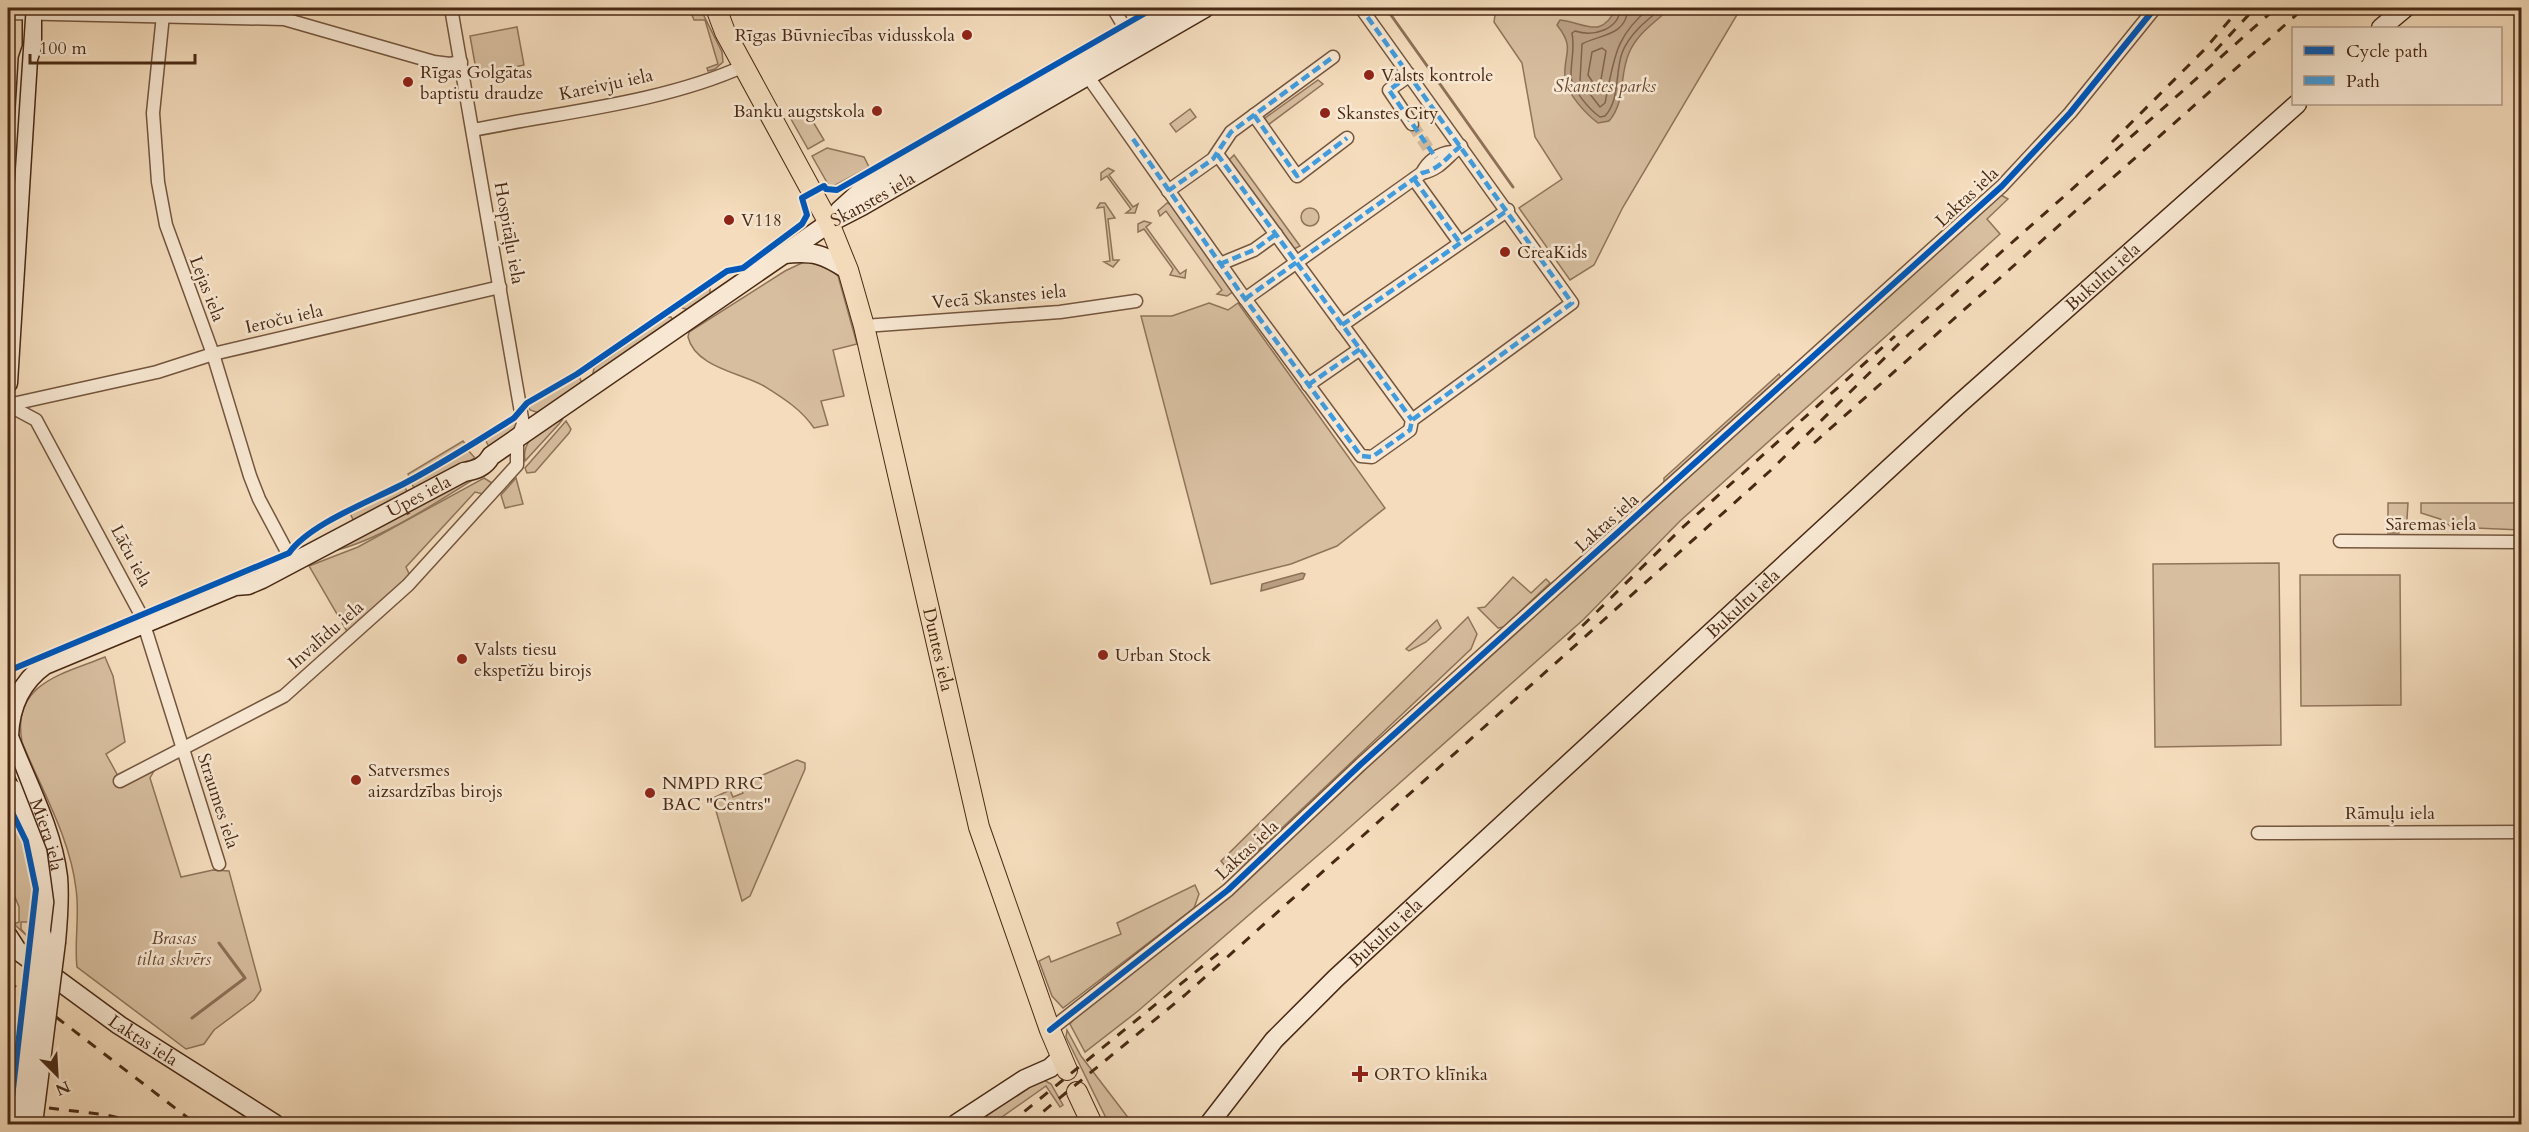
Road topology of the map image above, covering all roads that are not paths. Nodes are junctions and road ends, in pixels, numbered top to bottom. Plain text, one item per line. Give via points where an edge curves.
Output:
1 (452, 8) edge
2 (716, 8) edge
3 (1113, 8) edge
4 (1172, 8) edge
5 (1205, 8) edge
6 (1361, 8) edge
7 (2155, 8) edge
8 (2404, 8) edge
9 (33, 11) edge
10 (8, 13) edge
11 (163, 15) junction
12 (2382, 27) edge
13 (1128, 33) junction
14 (1333, 57) dead end
15 (461, 62) junction
16 (744, 66) junction
17 (1082, 70) junction
18 (1410, 75) junction
19 (2297, 105) edge
20 (1254, 115) junction
21 (1412, 124) tunnel mouth
22 (473, 130) junction
23 (1347, 138) dead end
24 (1457, 149) junction
25 (1217, 154) junction
26 (1418, 176) junction
27 (1168, 191) junction
28 (1508, 210) junction
29 (829, 223) junction
30 (1276, 234) junction
31 (1460, 243) junction
32 (782, 254) junction
33 (1297, 263) junction
34 (1220, 264) junction
35 (848, 270) junction
36 (500, 287) junction
37 (1245, 299) junction
38 (1136, 302) dead end
39 (1342, 325) junction
40 (864, 326) junction
41 (1360, 349) junction
42 (213, 354) junction
43 (8, 383) edge
44 (1308, 386) junction
45 (8, 405) edge
46 (1412, 420) junction
47 (517, 440) junction
48 (517, 465) joint
49 (2340, 541) dead end
50 (2522, 542) edge
51 (292, 561) junction
52 (144, 624) junction
53 (8, 735) edge
54 (183, 750) junction
55 (22, 771) junction
56 (120, 781) dead end
57 (10, 789) edge
58 (2522, 832) edge
59 (2258, 833) dead end
60 (219, 864) dead end
61 (49, 938) junction
62 (12, 943) edge
63 (1050, 1030) junction
64 (1064, 1064) joint
65 (1077, 1092) dead end
66 (18, 1125) edge
67 (33, 1125) edge
68 (275, 1125) edge
69 (956, 1125) edge
70 (1092, 1125) edge
71 (1209, 1125) edge

1 - 15 street, Hospitāļu iela
2 - 16 main road, Duntes iela
3 - 13 street
4 - 13 street, Skanstes iela
5 - 17 street, Skanstes iela
6 - 18 street
7 - 63 street, Laktas iela via 2070,113 2002,186 1400,729 1228,890
8 - 12 street
9 - 10 street
9 - 11 street
9 - 43 street
11 - 15 street via 299,21 434,62
11 - 42 street, Lejas iela via 153,113 158,182 170,240
13 - 17 street, Skanstes iela
14 - 20 street
15 - 22 street, Hospitāļu iela
16 - 22 street, Kareivju iela via 644,97
16 - 29 main road, Duntes iela
17 - 27 street
17 - 29 street, Skanstes iela
18 - 21 street via 1389,90
18 - 24 street
19 - 71 street, Bukultu iela via 1958,405 1336,978 1262,1053
20 - 23 street via 1297,176
20 - 25 street via 1231,132
22 - 36 street, Hospitāļu iela
24 - 26 street via 1442,165
24 - 26 street via 1432,153
24 - 28 street
25 - 27 street
25 - 30 street
26 - 31 street
26 - 33 street
27 - 34 street
28 - 31 street
28 - 46 street via 1572,303
29 - 32 street, Upes iela
29 - 35 main road, Duntes iela
30 - 33 street
30 - 34 street via 1254,250
31 - 39 street
32 - 35 street via 824,255
32 - 47 street, Upes iela
33 - 37 street
33 - 39 street
34 - 37 street
35 - 40 main road, Duntes iela
36 - 42 street, Ieroču iela
36 - 47 street, Hospitāļu iela via 523,424
37 - 44 street
38 - 40 street, Vecā Skanstes iela via 1060,312
39 - 41 street
40 - 63 main road, Duntes iela via 979,827
41 - 44 street
41 - 46 street
42 - 45 street, Ieroču iela via 157,372
42 - 51 street, Lejas iela via 250,476
44 - 46 street via 1361,456 1372,457 1410,430
45 - 52 street, Lāču iela via 36,420 119,570
47 - 48 street, Hospitāļu iela
47 - 51 street, Upes iela via 475,470
48 - 54 street, Invalīdu iela via 408,585 302,680 264,708
49 - 50 street, Sāremas iela
51 - 52 street, Upes iela via 248,585 235,586
52 - 53 street, Upes iela via 37,671 16,699
52 - 54 street, Lāču iela
53 - 55 street, Miera iela
54 - 56 street, Invalīdu iela
54 - 60 street, Straumes iela
55 - 57 street via 17,785
55 - 61 street, Miera iela via 55,859 59,900
57 - 61 street, Miera iela via 42,865
58 - 59 street, Rāmuļu iela
61 - 66 street, bridge
61 - 67 street, bridge
62 - 68 street, Laktas iela via 118,1025
63 - 64 main road, Duntes iela
64 - 69 street via 1025,1079
65 - 70 main road

